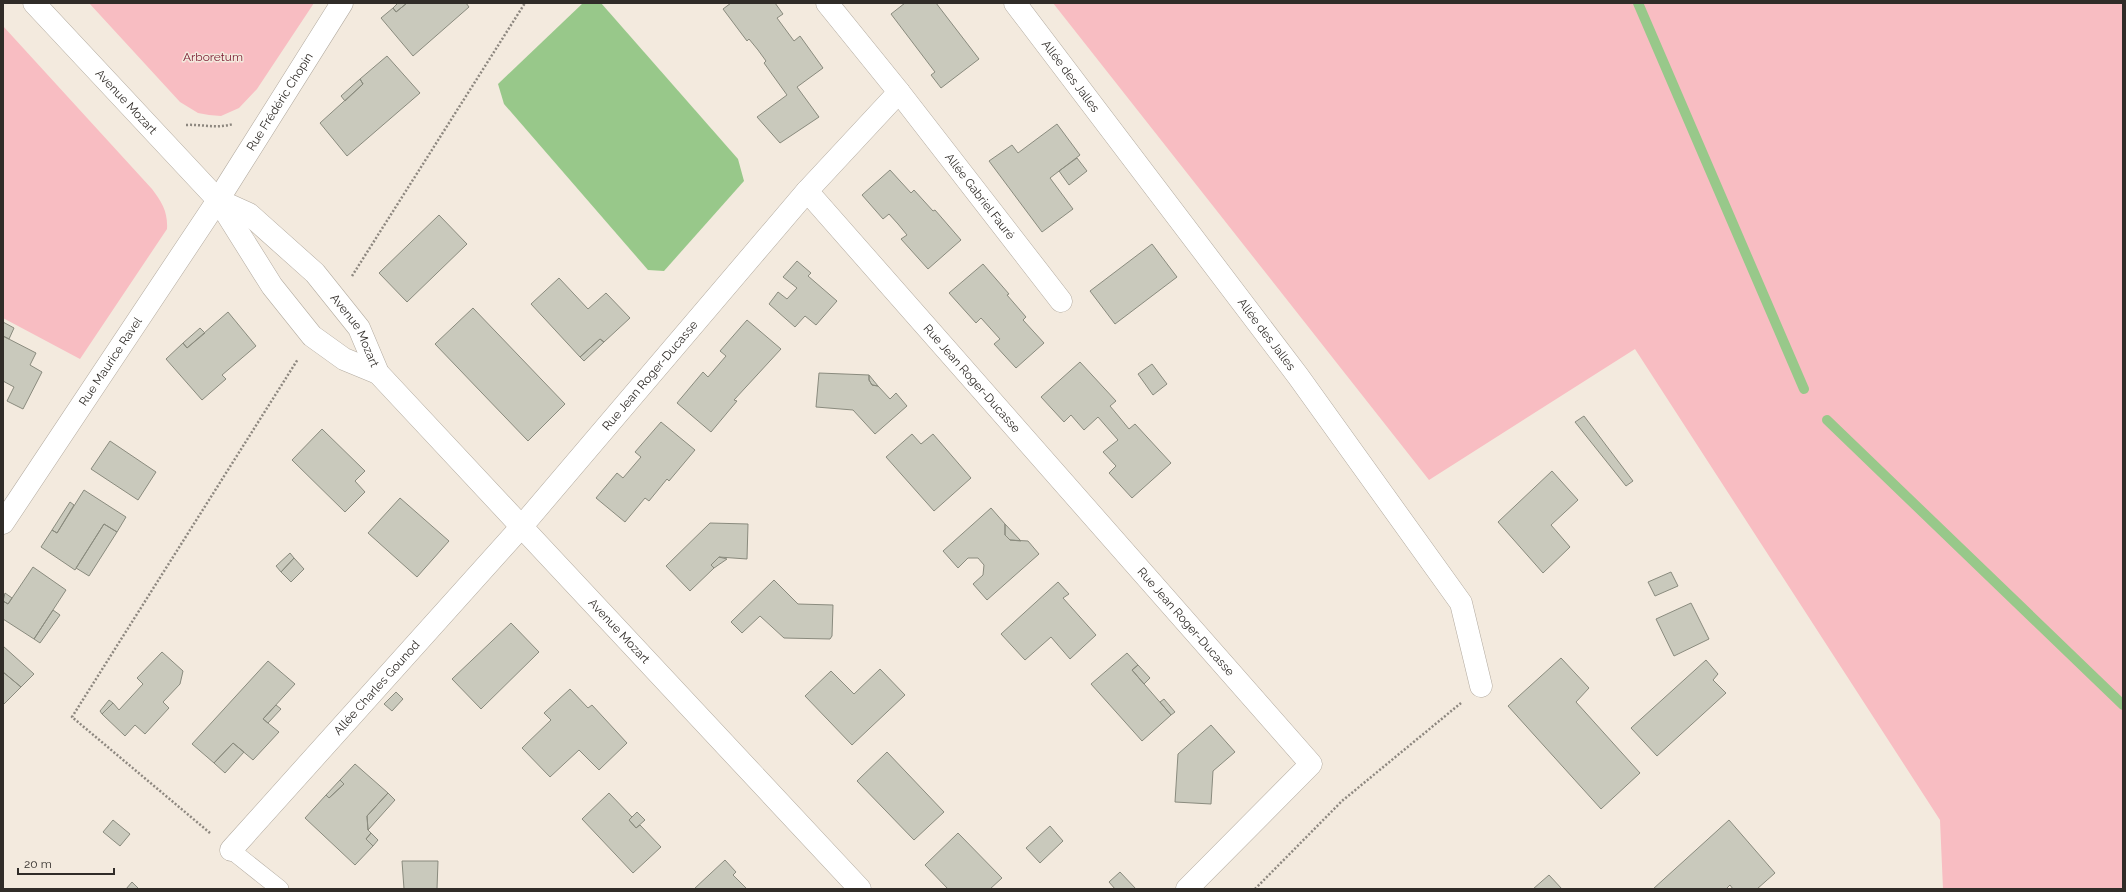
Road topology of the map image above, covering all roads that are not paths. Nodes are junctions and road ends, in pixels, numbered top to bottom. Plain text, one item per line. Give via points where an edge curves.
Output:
1 (34, 3) edge
2 (342, 3) edge
3 (826, 3) edge
4 (1015, 3) edge
5 (899, 92) junction
6 (808, 191) junction
7 (218, 200) junction
8 (1061, 301) dead end
9 (378, 373) junction
10 (3, 523) edge
11 (522, 526) junction
12 (1481, 686) road end
13 (230, 850) joint
14 (270, 886) edge
15 (860, 889) edge
16 (1187, 889) edge

1 - 7 street, Avenue Mozart
2 - 7 street, Rue Frédéric Chopin
3 - 5 street, Allée Gabriel Fauré
4 - 12 street, Allée des Jalles via 1298,376 1461,603
5 - 6 street
5 - 8 street, Allée Gabriel Fauré
6 - 11 street, Rue Jean Roger-Ducasse
6 - 16 street, Rue Jean Roger-Ducasse via 1311,764
7 - 9 street, Avenue Mozart via 272,286 312,336 344,359
7 - 9 street, Avenue Mozart via 249,214 315,273 359,328
7 - 10 street, Rue Maurice Ravel
9 - 11 street, Avenue Mozart
11 - 13 street, Allée Charles Gounod
11 - 15 street, Avenue Mozart
13 - 14 lane

